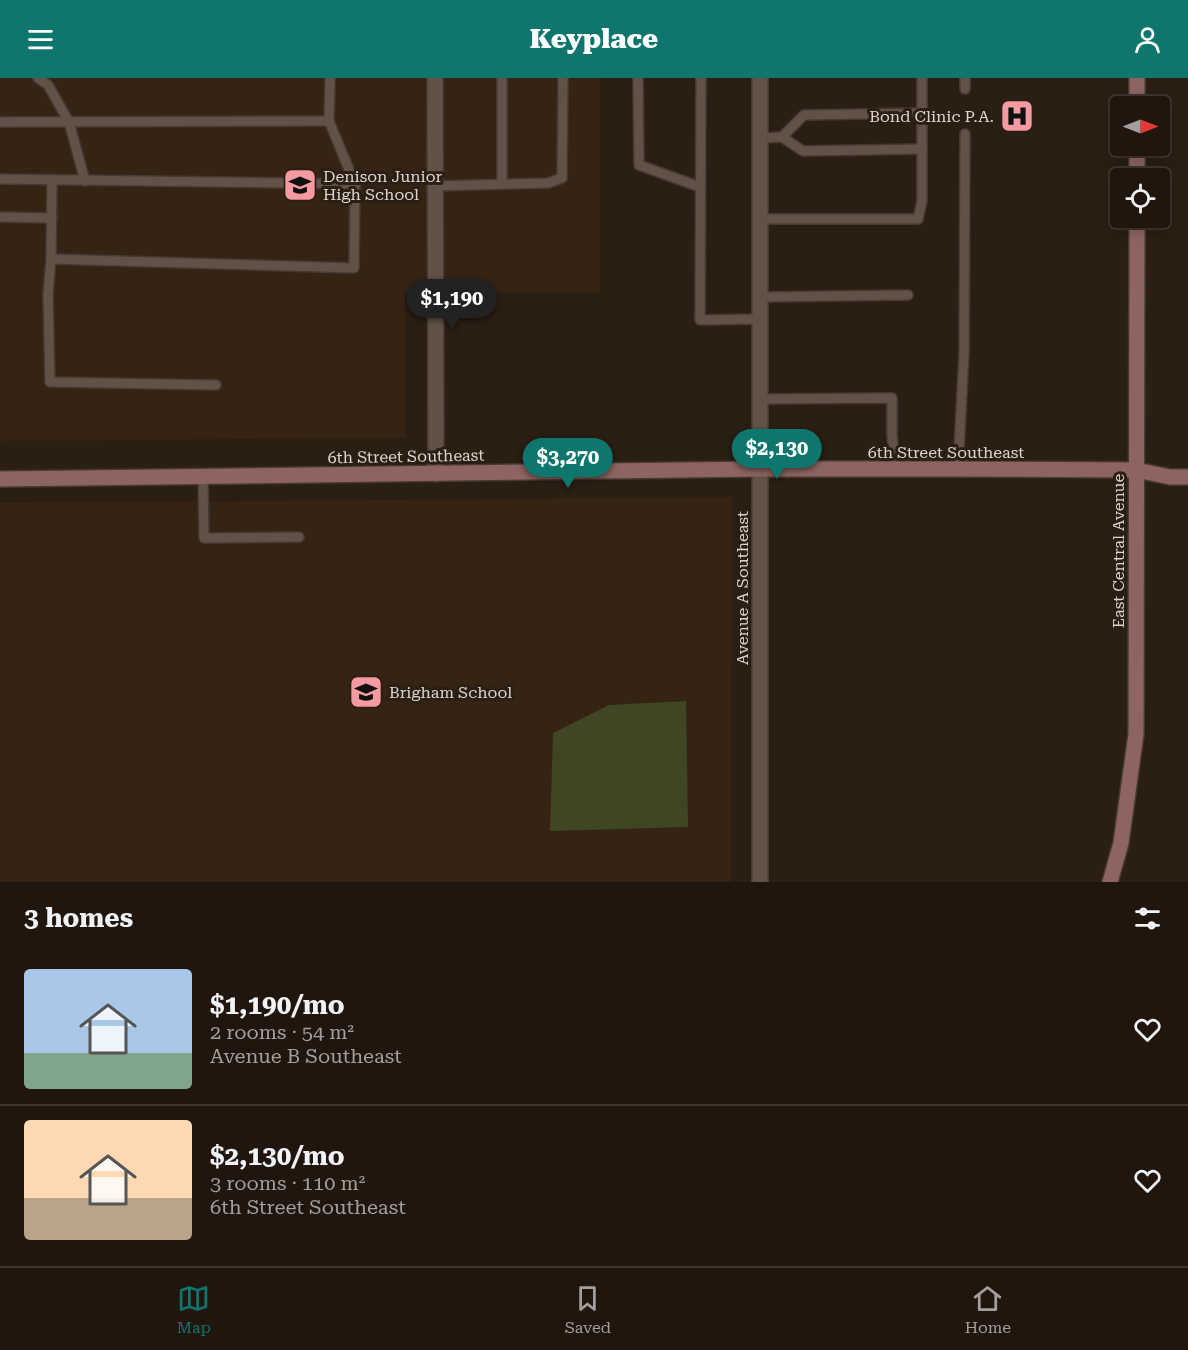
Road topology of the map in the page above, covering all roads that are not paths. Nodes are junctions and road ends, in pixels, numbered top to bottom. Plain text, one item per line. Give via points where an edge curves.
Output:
1 (38, 78) edge
2 (330, 78) edge
3 (435, 78) edge
4 (502, 78) edge
5 (563, 78) edge
6 (638, 78) edge
7 (701, 78) edge
8 (760, 78) edge
9 (922, 78) edge
10 (965, 78) edge
11 (1137, 78) edge
12 (965, 89) dead end
13 (1137, 96) edge
14 (922, 113) junction
15 (329, 121) junction
16 (0, 122) edge
17 (69, 122) junction
18 (965, 134) dead end
19 (782, 137) junction
20 (760, 138) junction
21 (922, 148) junction
22 (0, 179) edge
23 (52, 181) junction
24 (85, 181) junction
25 (355, 184) junction
26 (502, 184) junction
27 (435, 186) junction
28 (700, 187) junction
29 (0, 217) edge
30 (52, 218) junction
31 (760, 219) junction
32 (1137, 228) edge
33 (51, 259) junction
34 (908, 295) dead end
35 (760, 297) junction
36 (760, 319) junction
37 (216, 385) dead end
38 (760, 399) junction
39 (958, 469) junction
40 (760, 470) junction
41 (896, 470) junction
42 (1136, 470) junction
43 (436, 474) junction
44 (203, 477) junction
45 (1188, 477) edge
46 (0, 479) edge
47 (299, 537) dead end
48 (760, 882) edge
49 (1110, 882) edge

1 - 17 lane via 48,85
2 - 15 lane
3 - 27 street
4 - 26 lane
5 - 26 lane via 562,178 548,183
6 - 28 lane via 639,165
7 - 28 lane
8 - 20 street, Avenue A Southeast
9 - 14 lane
10 - 12 lane
11 - 13 street
14 - 19 lane via 804,115
14 - 21 lane
15 - 17 lane
15 - 25 lane
16 - 17 lane
17 - 24 lane
18 - 39 lane via 964,354
19 - 20 lane
19 - 21 lane via 803,151
20 - 31 street, Avenue A Southeast
21 - 31 lane via 918,219
22 - 23 lane
23 - 24 lane
23 - 30 lane
24 - 25 lane
25 - 33 lane via 354,268
26 - 27 lane
27 - 43 street
28 - 36 lane via 700,320
29 - 30 lane
30 - 33 lane
31 - 35 street, Avenue A Southeast
32 - 42 street, East Central Avenue
33 - 37 lane via 50,382
34 - 35 lane
35 - 36 street, Avenue A Southeast
36 - 38 street, Avenue A Southeast
38 - 40 street, Avenue A Southeast
38 - 41 lane via 892,398
39 - 41 street, 6th Street Southeast
39 - 42 street, 6th Street Southeast
40 - 41 street, 6th Street Southeast
40 - 43 street, 6th Street Southeast
40 - 48 street, Avenue A Southeast
42 - 45 street, 6th Street Southeast
42 - 49 street, East Central Avenue via 1136,734 1121,843
43 - 44 street, 6th Street Southeast
44 - 46 street, 6th Street Southeast
44 - 47 lane via 204,538

